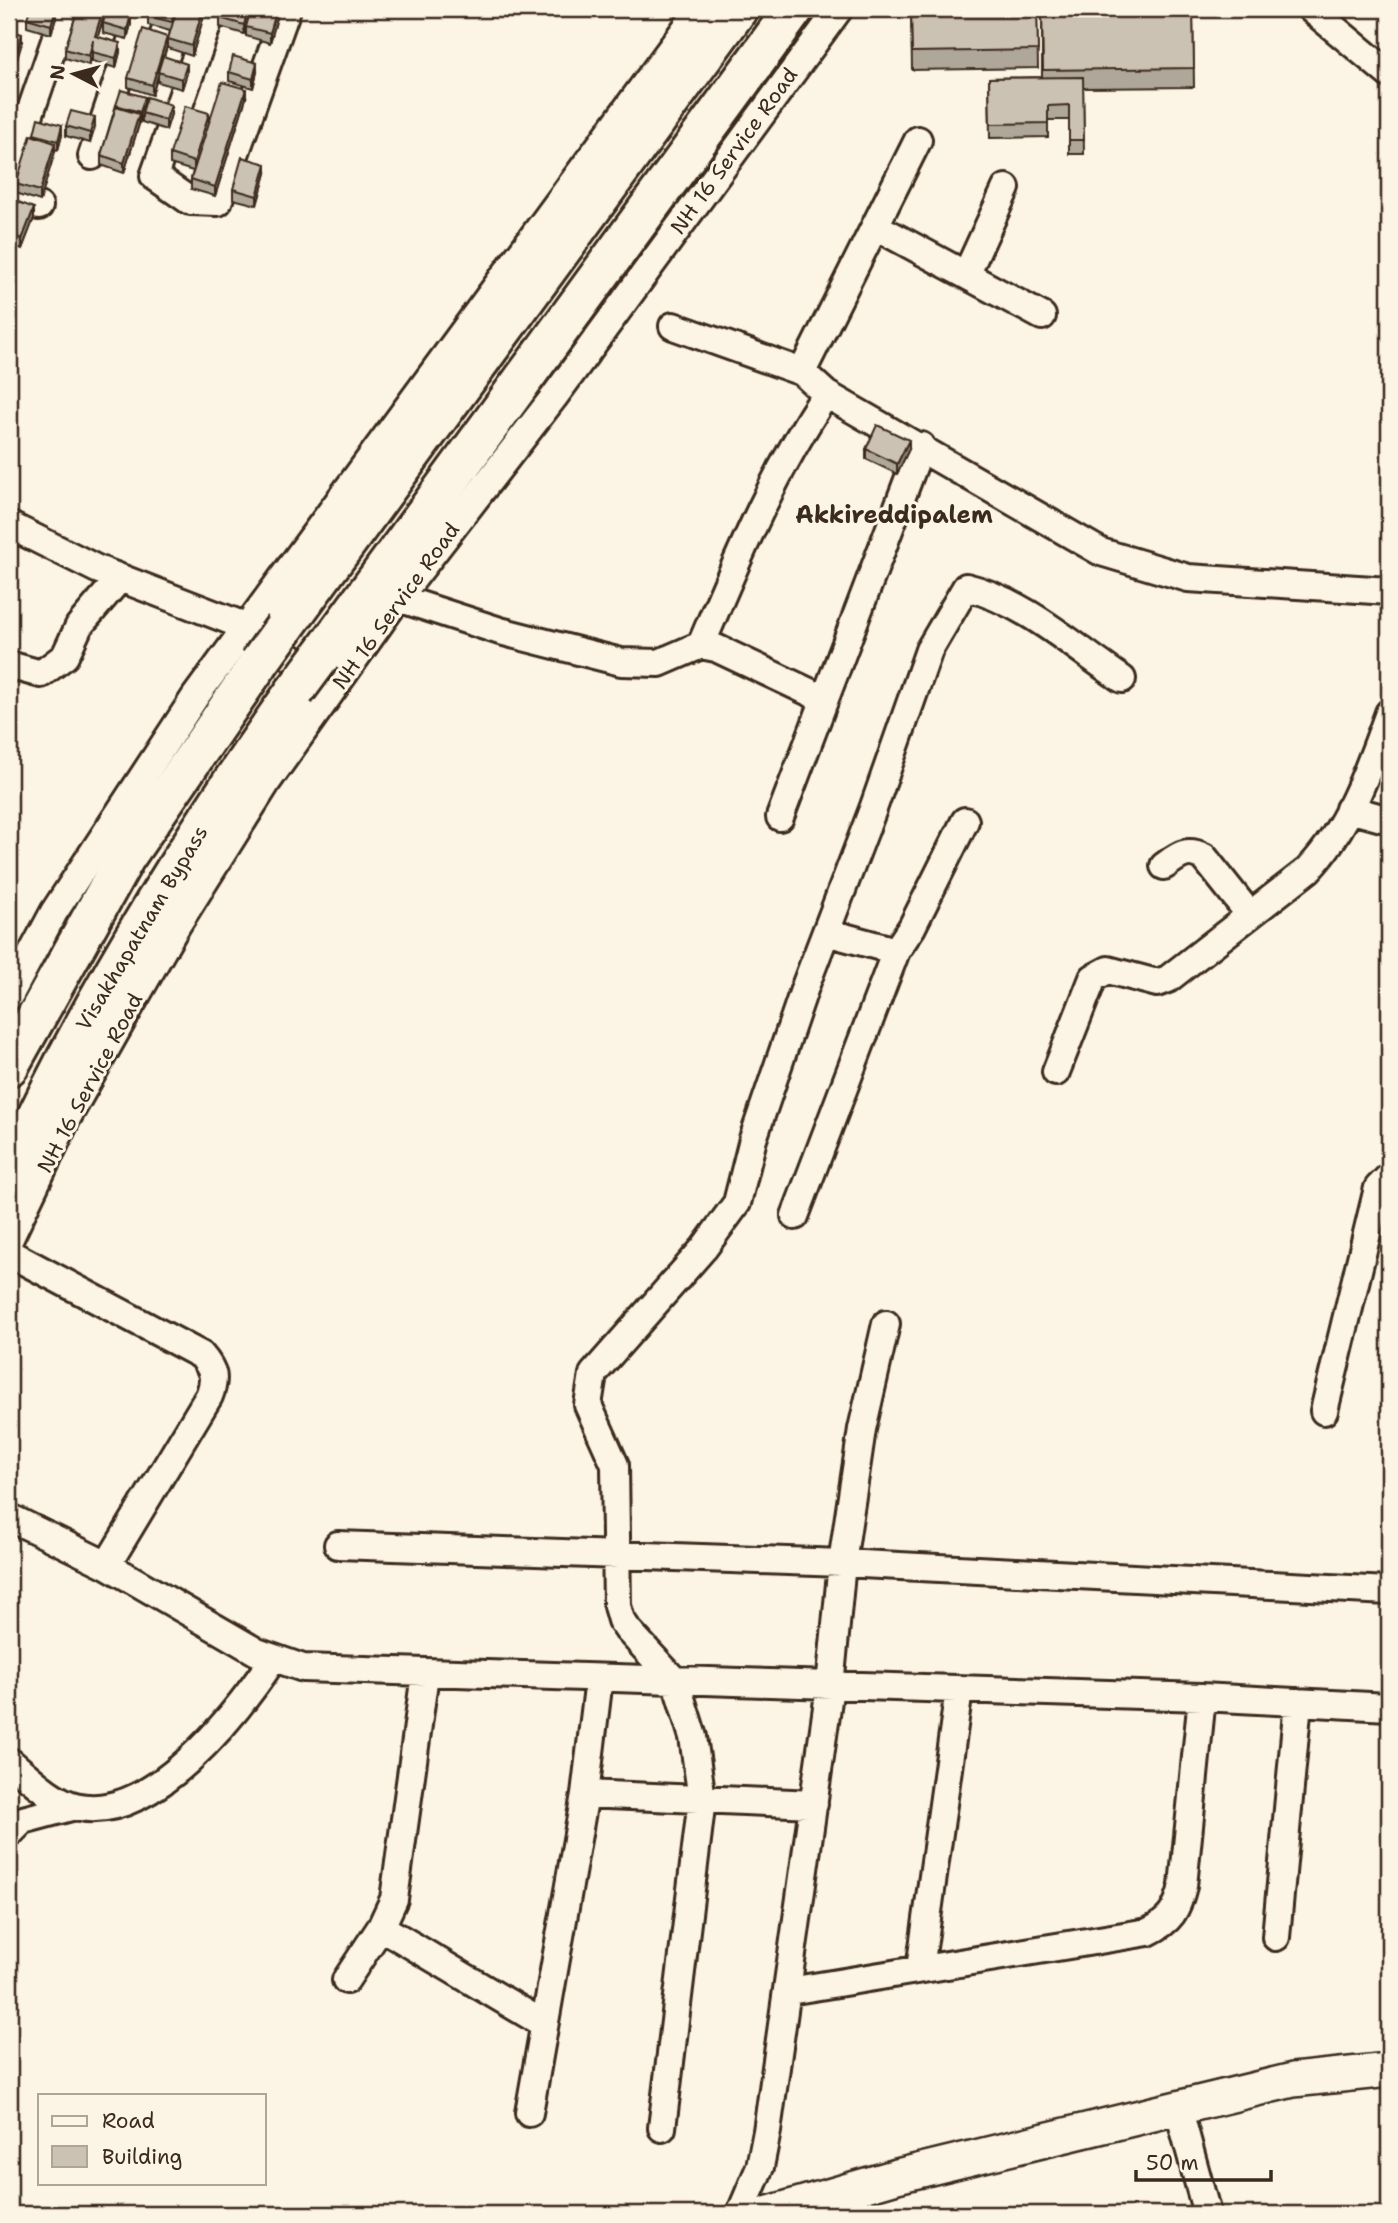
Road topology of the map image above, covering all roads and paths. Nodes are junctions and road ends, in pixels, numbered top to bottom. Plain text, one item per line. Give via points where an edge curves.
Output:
1 (66, 9) edge
2 (142, 9) edge
3 (213, 9) edge
4 (287, 9) edge
5 (700, 9) edge
6 (738, 9) edge
7 (794, 9) edge
8 (839, 9) edge
9 (1311, 9) edge
10 (1389, 74) edge
11 (918, 140) dead end
12 (92, 156) dead end
13 (9, 174) edge
14 (1006, 188) dead end
15 (9, 198) edge
16 (39, 206) dead end
17 (875, 226) junction
18 (966, 275) junction
19 (1042, 316) dead end
20 (673, 326) dead end
21 (802, 373) junction
22 (826, 394) junction
23 (921, 446) junction
24 (9, 525) edge
25 (120, 578) junction
26 (1389, 591) edge
27 (398, 598) junction
28 (265, 628) junction
29 (701, 645) junction
30 (9, 665) edge
31 (328, 672) junction
32 (1122, 680) dead end
33 (824, 699) junction
34 (1389, 713) edge
35 (1349, 809) junction
36 (780, 817) dead end
37 (1389, 820) edge
38 (965, 821) dead end
39 (1164, 866) dead end
40 (1250, 915) junction
41 (826, 932) junction
42 (897, 951) junction
43 (9, 996) edge
44 (9, 1066) edge
45 (1056, 1072) dead end
46 (9, 1175) edge
47 (1389, 1177) edge
48 (795, 1216) dead end
49 (9, 1240) edge
50 (9, 1253) edge
51 (886, 1324) dead end
52 (1324, 1411) dead end
53 (9, 1517) edge
54 (338, 1545) dead end
55 (615, 1555) junction
56 (842, 1563) junction
57 (107, 1565) junction
58 (1389, 1591) edge
59 (273, 1659) junction
60 (425, 1674) junction
61 (599, 1679) junction
62 (676, 1682) junction
63 (830, 1686) junction
64 (959, 1690) junction
65 (1202, 1697) junction
66 (1298, 1702) junction
67 (1389, 1707) edge
68 (9, 1761) edge
69 (585, 1794) junction
70 (702, 1799) junction
71 (814, 1804) junction
72 (75, 1806) junction
73 (9, 1834) edge
74 (381, 1927) junction
75 (1276, 1937) dead end
76 (920, 1969) junction
77 (346, 1980) dead end
78 (789, 1991) junction
79 (544, 2024) junction
80 (1389, 2070) edge
81 (1178, 2107) junction
82 (529, 2113) dead end
83 (662, 2128) dead end
84 (740, 2214) edge
85 (766, 2214) edge
86 (1207, 2214) edge

1 - 13 street
2 - 12 street
3 - 4 street via 154,177 190,201 218,202
5 - 28 street
6 - 28 highway
7 - 31 highway, Visakhapatnam Bypass
8 - 27 street, NH 16 Service Road via 554,397
9 - 10 street
11 - 17 street
14 - 18 street
15 - 16 street
17 - 18 street
17 - 21 street
18 - 19 street
20 - 21 street
21 - 22 street
22 - 23 street
22 - 29 street via 795,440 761,505
23 - 26 street via 1101,552 1188,578
23 - 33 street
24 - 25 street
25 - 28 street
25 - 30 street via 79,626 65,656 41,674
27 - 29 street via 500,631 621,662 659,663
27 - 31 street, NH 16 Service Road
28 - 31 street
28 - 43 street via 114,816
28 - 44 highway, bridge via 259,663 125,858
29 - 33 street
31 - 46 highway, Visakhapatnam Bypass, bridge via 295,691 181,860 94,1003
31 - 49 street, NH 16 Service Road via 67,1118
32 - 41 street via 1023,611 966,587 929,650
33 - 36 street
34 - 35 street
35 - 37 street
35 - 40 street via 1327,850
38 - 42 street
39 - 40 street via 1183,852 1204,857
40 - 45 street via 1168,979 1157,983 1100,972 1093,978
41 - 42 street
41 - 55 street via 753,1139 743,1191 731,1216 593,1374 588,1405 615,1465
42 - 48 street
47 - 52 street via 1378,1188
50 - 57 street via 201,1355 213,1368 215,1381 209,1396
51 - 56 street via 862,1429
53 - 57 street
54 - 55 street
55 - 56 street
55 - 62 street via 621,1620
56 - 58 street
56 - 63 street
57 - 59 street
59 - 60 street via 303,1668
59 - 72 street via 241,1707 158,1784 121,1804 92,1809
60 - 61 street
60 - 74 street via 394,1899
61 - 62 street
61 - 69 street
62 - 63 street
62 - 70 street via 693,1737
63 - 64 street
63 - 71 street
64 - 65 street
64 - 76 street
65 - 66 street
65 - 76 street via 1183,1886 1177,1909 1166,1923 1148,1932
66 - 67 street
66 - 75 street
68 - 72 street
69 - 70 street
69 - 79 street
70 - 71 street
70 - 83 street
71 - 78 street
72 - 73 street via 23,1820
74 - 77 street
74 - 79 street
76 - 78 street
78 - 84 street via 760,2167
79 - 82 street
80 - 81 main road via 1293,2080
81 - 85 main road via 897,2176
81 - 86 street

